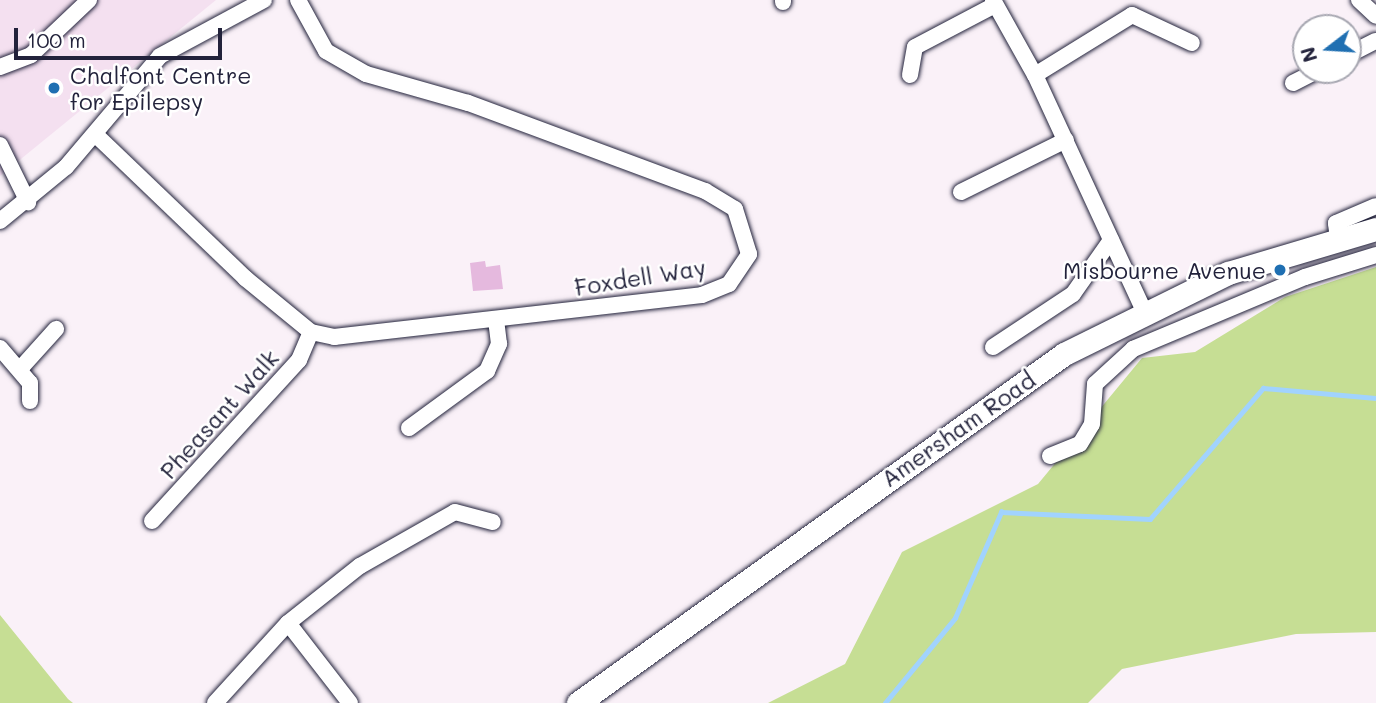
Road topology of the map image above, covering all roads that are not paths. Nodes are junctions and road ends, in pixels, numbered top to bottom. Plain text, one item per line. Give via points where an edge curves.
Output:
1 (89, 0) edge
2 (264, 0) edge
3 (298, 0) edge
4 (994, 3) edge
5 (1192, 43) dead end
6 (0, 67) edge
7 (909, 75) dead end
8 (1035, 75) junction
9 (96, 135) junction
10 (1066, 140) junction
11 (0, 145) edge
12 (961, 192) dead end
13 (28, 202) junction
14 (1376, 206) edge
15 (0, 221) edge
16 (1376, 229) edge
17 (1338, 238) junction
18 (1111, 240) junction
19 (1376, 255) edge
20 (1144, 311) junction
21 (496, 319) junction
22 (56, 329) dead end
23 (311, 332) junction
24 (993, 347) dead end
25 (0, 348) edge
26 (20, 369) junction
27 (30, 401) dead end
28 (409, 428) dead end
29 (1050, 456) dead end
30 (152, 522) dead end
31 (492, 522) dead end
32 (288, 623) junction
33 (215, 703) edge
34 (350, 703) edge
35 (578, 703) edge

1 - 6 street via 31,55
2 - 9 street via 160,56
3 - 21 street, Foxdell Way via 326,51 366,75 600,149 735,209 749,254 729,284 702,295
4 - 7 street via 915,47
4 - 8 street
5 - 8 street via 1132,15
8 - 10 street
9 - 13 street
9 - 23 street
10 - 12 street
10 - 18 street
11 - 13 street
13 - 15 street
14 - 17 street via 1336,223
16 - 17 highway, Amersham Road
17 - 20 highway, Amersham Road via 1228,272
18 - 20 street
18 - 24 street via 1073,293
19 - 29 street via 1305,277 1133,349 1095,384 1092,424 1080,444
20 - 35 highway, Amersham Road via 1064,354
21 - 23 street, Foxdell Way via 334,337
21 - 28 street via 499,344 486,371
22 - 26 street
23 - 30 street, Pheasant Walk via 299,360
25 - 26 street
26 - 27 street via 30,383
31 - 32 street via 458,512 320,592
32 - 33 street
32 - 34 street

